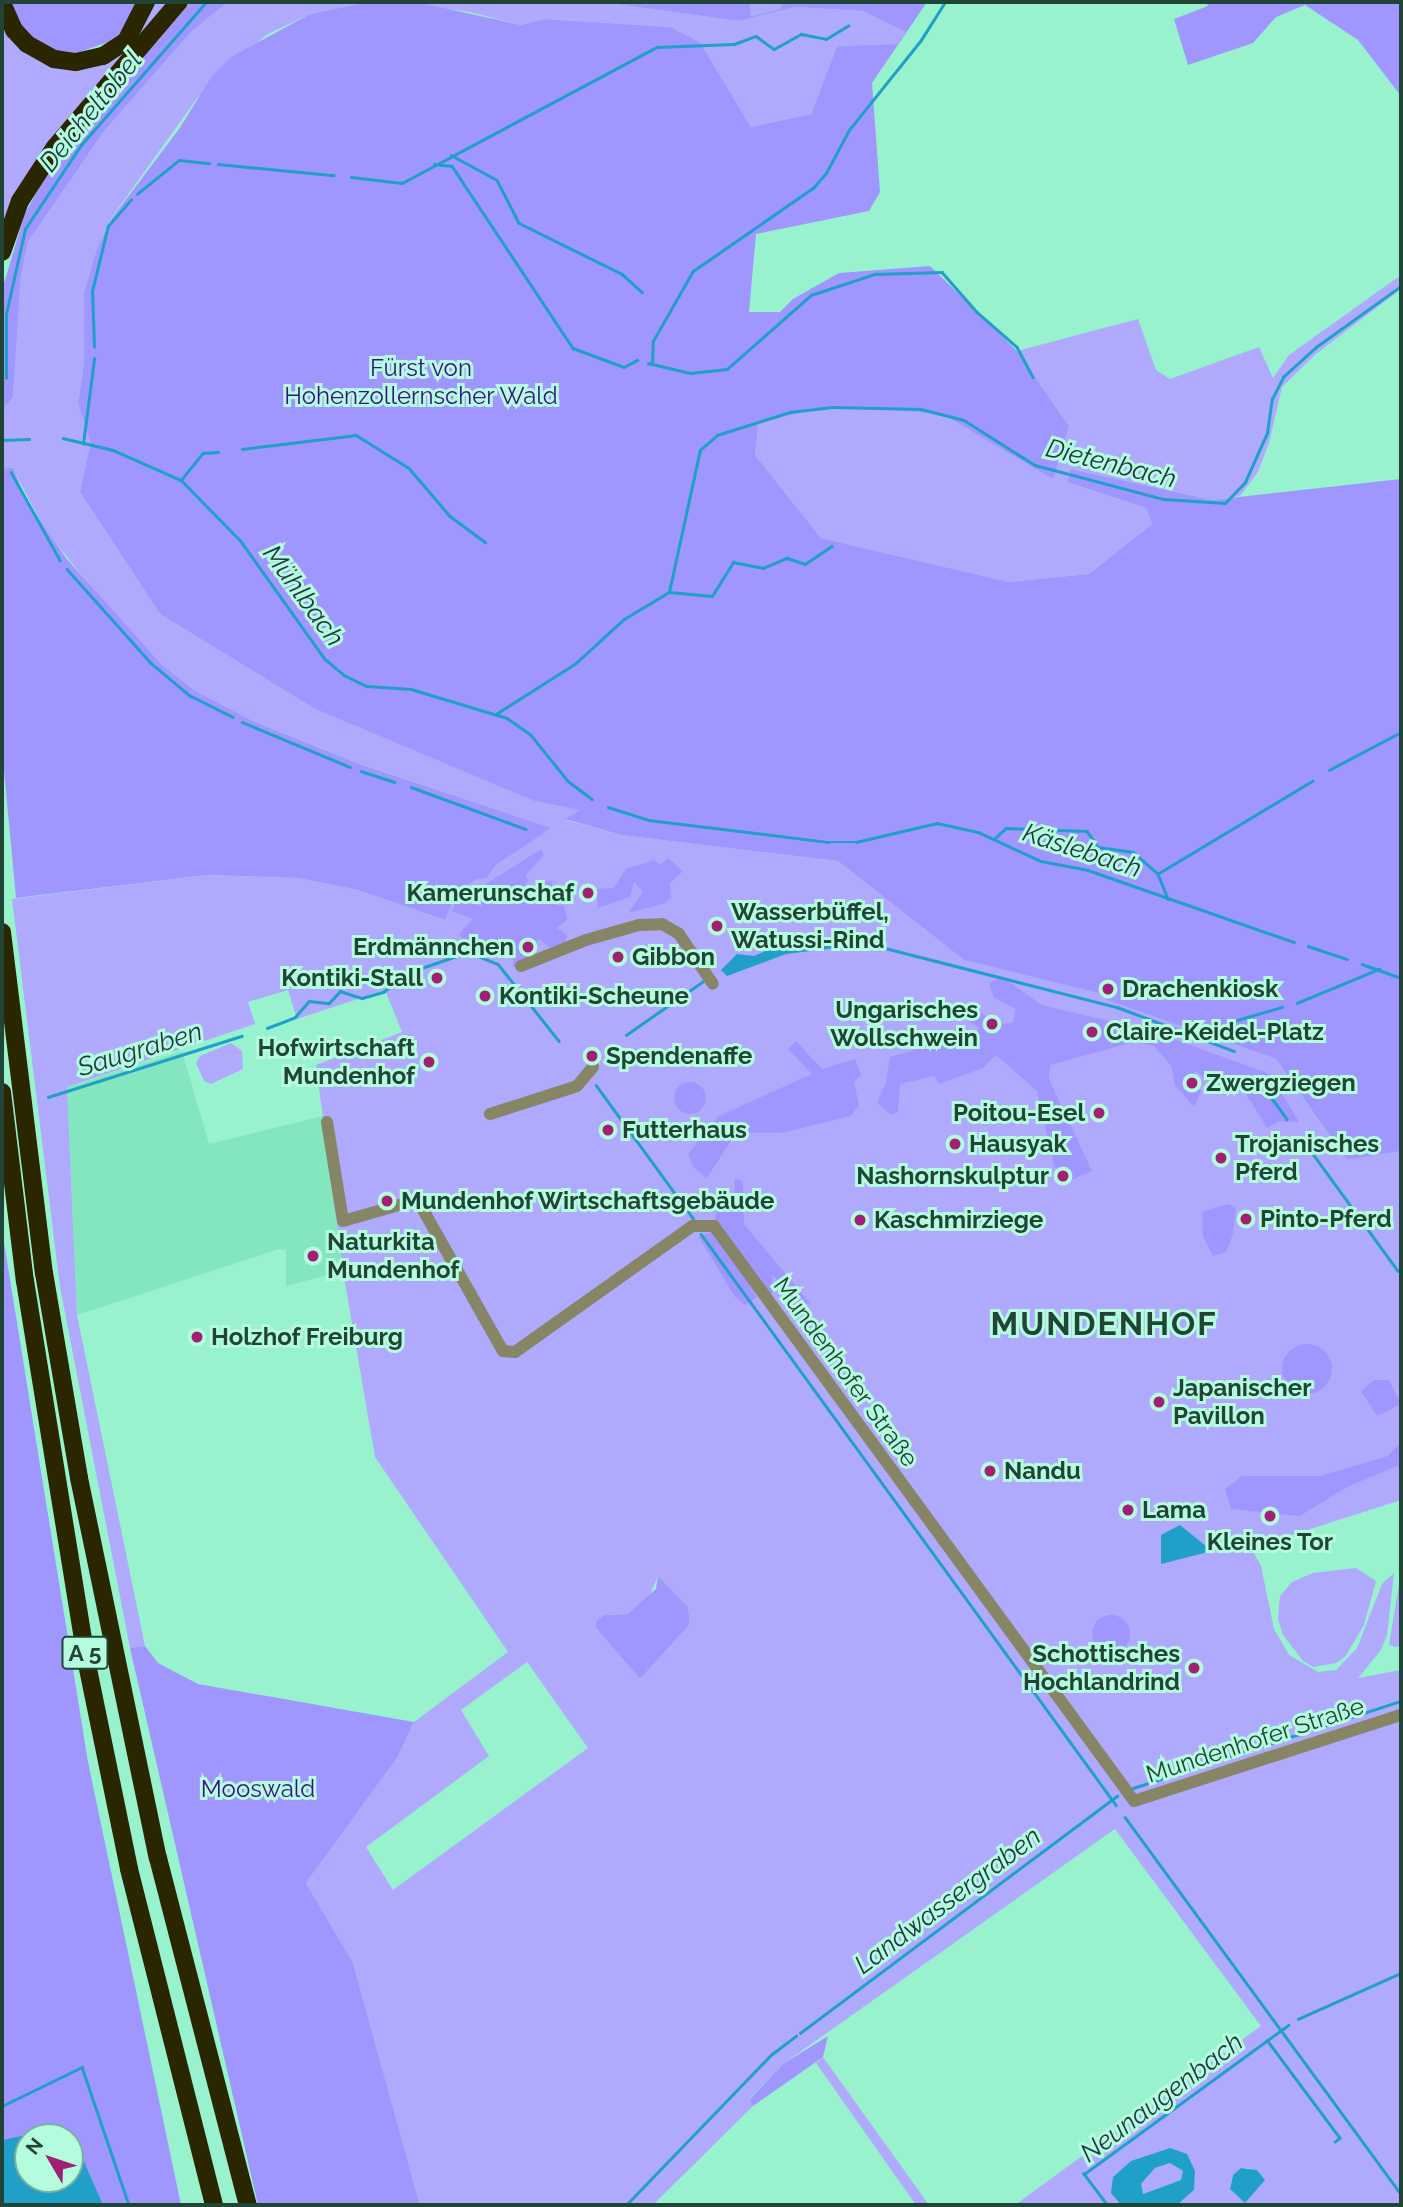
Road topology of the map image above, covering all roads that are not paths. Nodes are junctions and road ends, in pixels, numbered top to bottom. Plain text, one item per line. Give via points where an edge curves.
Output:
1 (146, 2) edge
2 (179, 2) edge
3 (2, 3) edge
4 (2, 251) edge
5 (2, 932) edge
6 (521, 966) dead end
7 (713, 984) dead end
8 (593, 1068) dead end
9 (2, 1091) edge
10 (490, 1114) dead end
11 (327, 1122) dead end
12 (1401, 1715) edge
13 (214, 2205) edge
14 (247, 2205) edge

1 - 3 highway via 126,41 103,56 76,62 54,59 27,44 14,30
2 - 4 highway via 55,147 20,201
5 - 14 highway, A 5 via 44,1273 79,1478 158,1858
6 - 7 street via 586,940 639,925 662,924 679,934
8 - 10 street via 577,1086
9 - 13 highway, A 5 via 57,1489 102,1741 165,2018
11 - 12 street, Mundenhofer Straße via 343,1221 413,1201 422,1208 497,1346 509,1352 692,1226 714,1226 1133,1801

